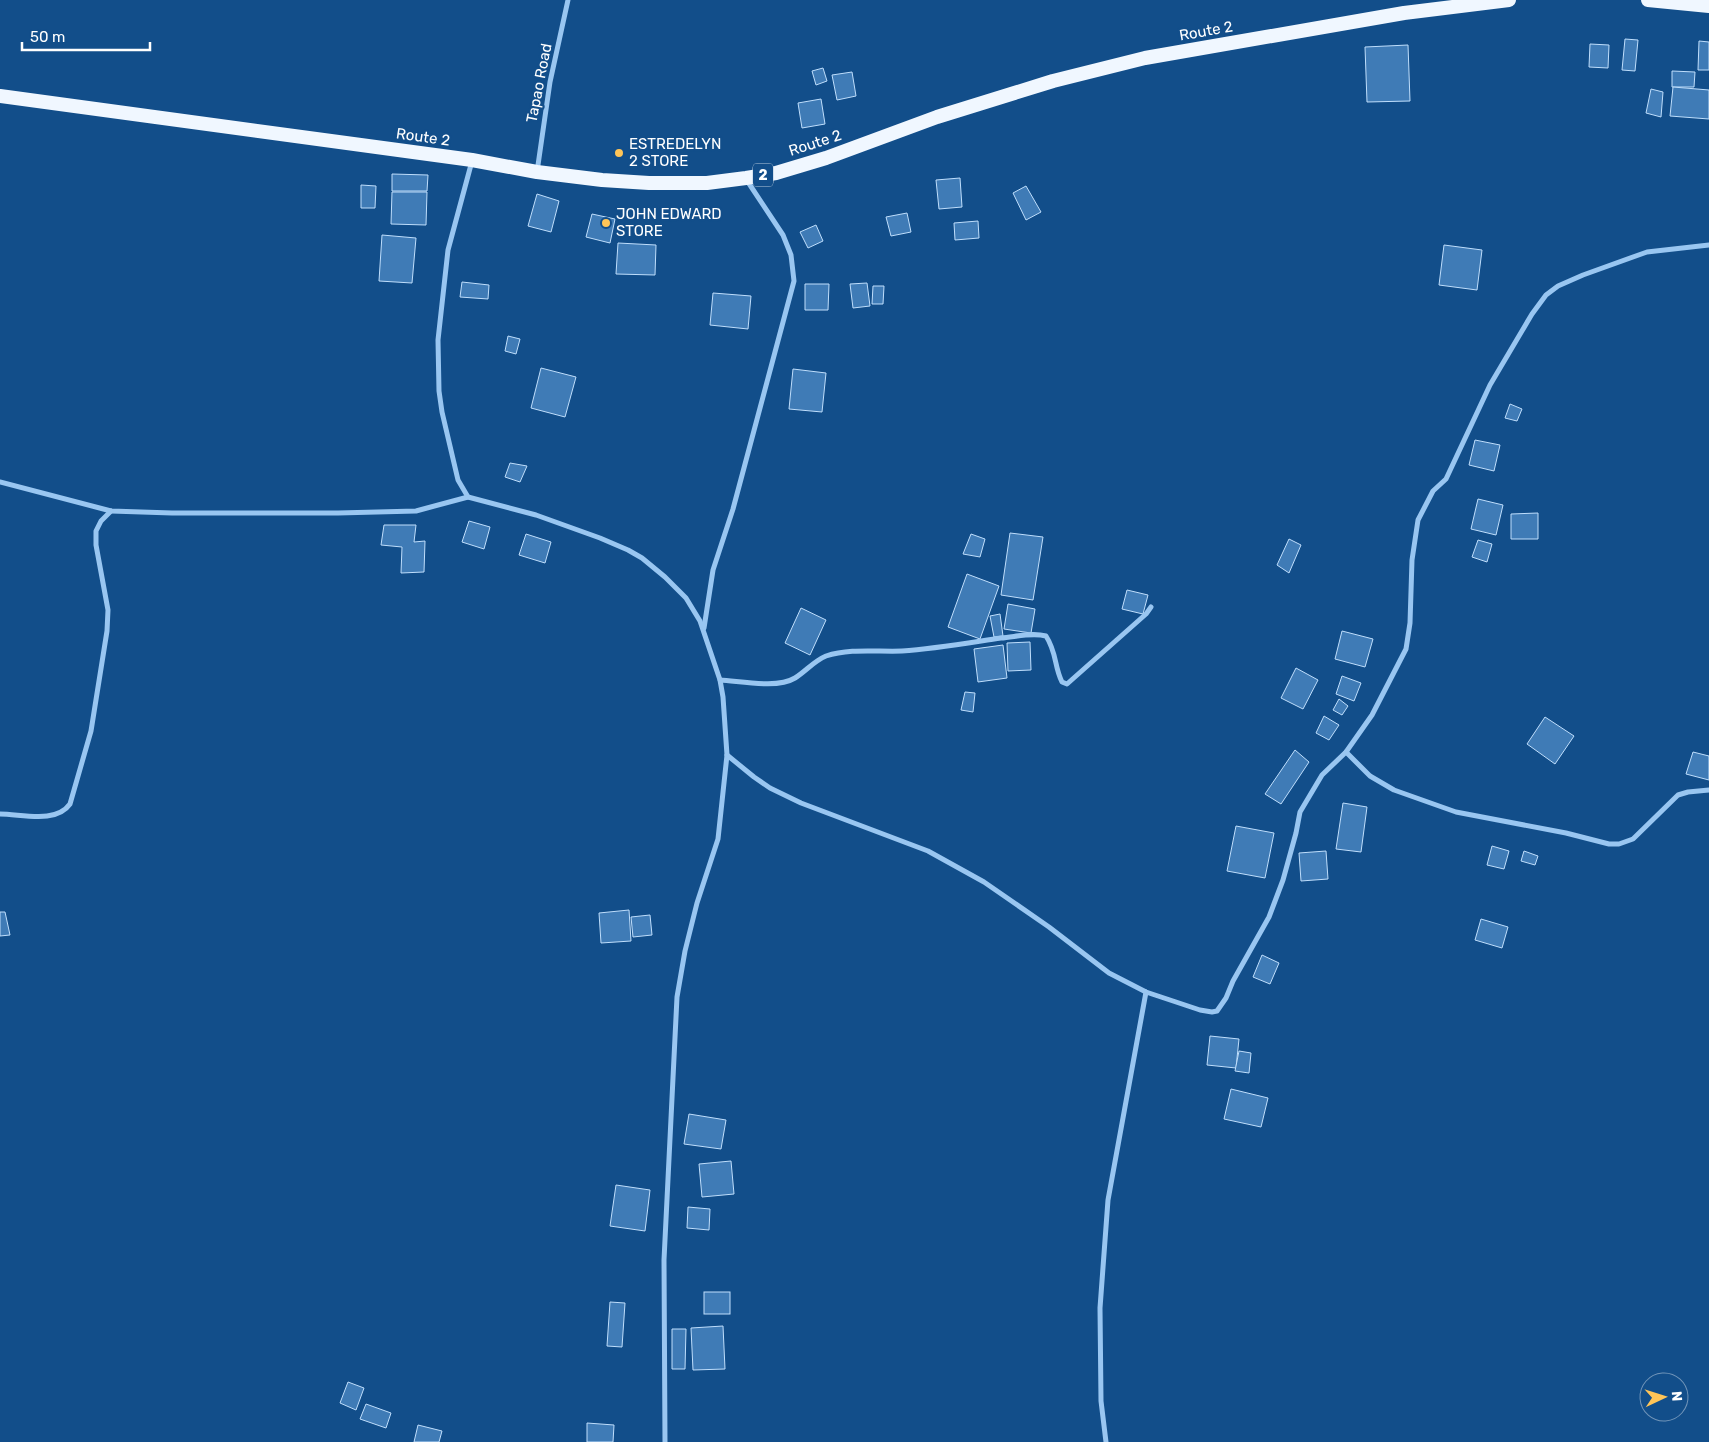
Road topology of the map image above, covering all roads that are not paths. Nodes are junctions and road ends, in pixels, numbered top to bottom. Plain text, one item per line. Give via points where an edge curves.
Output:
1 (568, 0) edge
2 (1509, 0) edge
3 (1648, 0) edge
4 (1709, 6) edge
5 (0, 96) edge
6 (472, 160) junction
7 (537, 172) junction
8 (746, 178) junction
9 (1709, 244) edge
10 (0, 482) edge
11 (468, 497) junction
12 (111, 511) junction
13 (1151, 607) dead end
14 (703, 630) junction
15 (720, 680) junction
16 (1346, 752) junction
17 (726, 755) junction
18 (1709, 790) edge
19 (0, 814) edge
20 (1146, 992) junction
21 (665, 1442) edge
22 (1106, 1442) edge

1 - 7 street, Tapao Road via 550,82
2 - 8 highway, Route 2 / 2 via 1404,13 1145,58 1053,81 936,117 826,158
3 - 4 highway
5 - 6 highway, Route 2 / 2
6 - 7 highway, Route 2 / 2
6 - 11 street via 448,250 438,340 442,412 458,480
7 - 8 highway, Route 2 / 2 via 649,183 707,184
8 - 14 street via 783,234 791,255 794,282 736,500 713,570
9 - 16 street via 1647,252 1583,275 1546,295 1532,314 1490,386 1446,479 1433,491 1418,520 1406,649 1372,715
10 - 12 street
11 - 12 street via 416,512
11 - 14 street via 536,515 628,550 659,572 686,598
12 - 19 street via 101,520 96,531 108,610 103,660 91,731 70,804 55,815
13 - 15 street via 1067,684 1058,674 1052,646 1046,636 1041,635 904,651 849,652 826,656 794,679 782,683
14 - 15 street
15 - 17 street
16 - 18 street via 1370,776 1394,790 1456,812 1609,844 1633,839 1678,795
16 - 20 street via 1322,775 1300,812 1283,880 1269,917 1220,1008 1212,1012
17 - 20 street via 786,796 928,851 984,882 1109,973
17 - 21 street via 718,839 697,904 677,997 664,1260
20 - 22 street via 1108,1200 1100,1308 1101,1401

